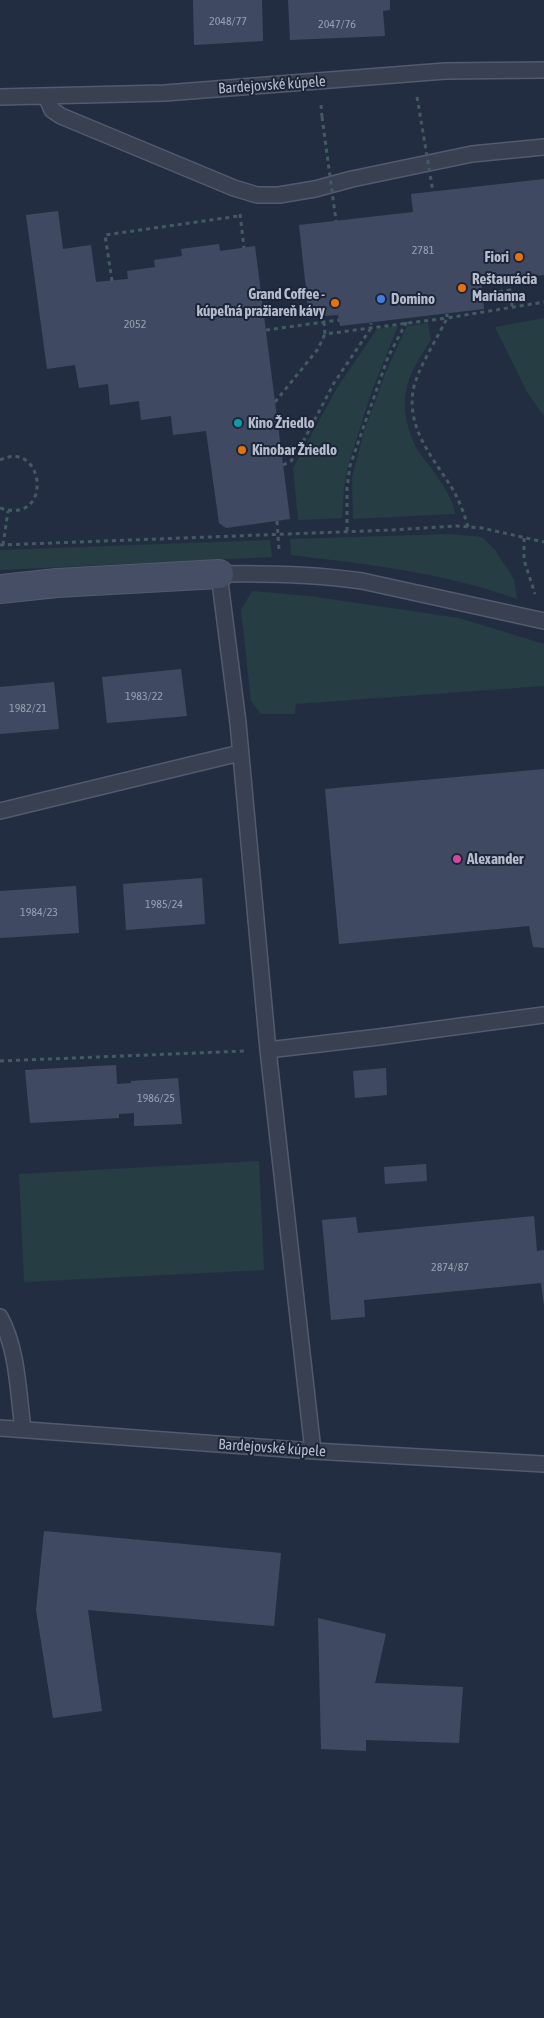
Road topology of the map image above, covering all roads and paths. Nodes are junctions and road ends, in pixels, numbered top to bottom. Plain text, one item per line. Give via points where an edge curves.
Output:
1 (544, 70) edge
2 (46, 96) junction
3 (0, 97) edge
4 (417, 98) dead end
5 (322, 117) dead end
6 (544, 147) edge
7 (246, 191) junction
8 (433, 192) dead end
9 (240, 216) junction
10 (336, 221) dead end
11 (244, 248) dead end
12 (112, 281) dead end
13 (483, 294) dead end
14 (544, 302) edge
15 (512, 306) junction
16 (447, 314) dead end
17 (448, 318) junction
18 (339, 320) dead end
19 (406, 321) junction
20 (324, 322) junction
21 (370, 323) dead end
22 (371, 328) junction
23 (266, 330) dead end
24 (325, 334) junction
25 (275, 402) dead end
26 (0, 460) edge
27 (283, 465) dead end
28 (0, 508) edge
29 (8, 511) junction
30 (277, 521) dead end
31 (468, 527) junction
32 (347, 531) junction
33 (278, 534) junction
34 (524, 538) junction
35 (544, 542) edge
36 (1, 545) edge
37 (219, 574) junction
38 (0, 589) edge
39 (544, 621) edge
40 (240, 752) junction
41 (0, 811) edge
42 (544, 1015) edge
43 (268, 1050) junction
44 (0, 1062) edge
45 (0, 1317) edge
46 (0, 1428) edge
47 (23, 1430) junction
48 (313, 1451) junction
49 (544, 1464) edge

1 - 2 lane, Bardejovské kúpele via 445,71 166,93
2 - 3 lane, Bardejovské kúpele
2 - 7 lane via 52,110 61,116
4 - 8 path, bridge
5 - 10 path, bridge
6 - 7 lane via 472,154 279,195 257,195
7 - 9 path
9 - 11 path
9 - 12 path via 104,236
13 - 15 path via 510,290
14 - 15 path
15 - 17 path
16 - 17 path
17 - 19 path
17 - 31 path via 419,373 412,404 420,436 452,489
18 - 20 path
19 - 22 path
19 - 32 path via 388,357 350,466
20 - 23 path
20 - 24 path
21 - 22 path
22 - 24 path
22 - 27 path via 334,384 296,455
24 - 25 path via 318,349
26 - 29 path via 20,459 34,469 38,477 39,486 32,502
28 - 29 path
29 - 36 path
30 - 33 path
31 - 32 path
31 - 34 path
32 - 33 path
33 - 36 path
34 - 35 path
34 - 39 path via 524,560
37 - 38 street
37 - 39 lane via 281,573 362,581
37 - 40 lane
40 - 41 lane
40 - 43 lane
42 - 43 lane
43 - 44 path
43 - 48 lane
45 - 47 lane via 8,1332 13,1355
46 - 47 lane, Bardejovské kúpele
47 - 48 lane, Bardejovské kúpele
48 - 49 lane, Bardejovské kúpele

